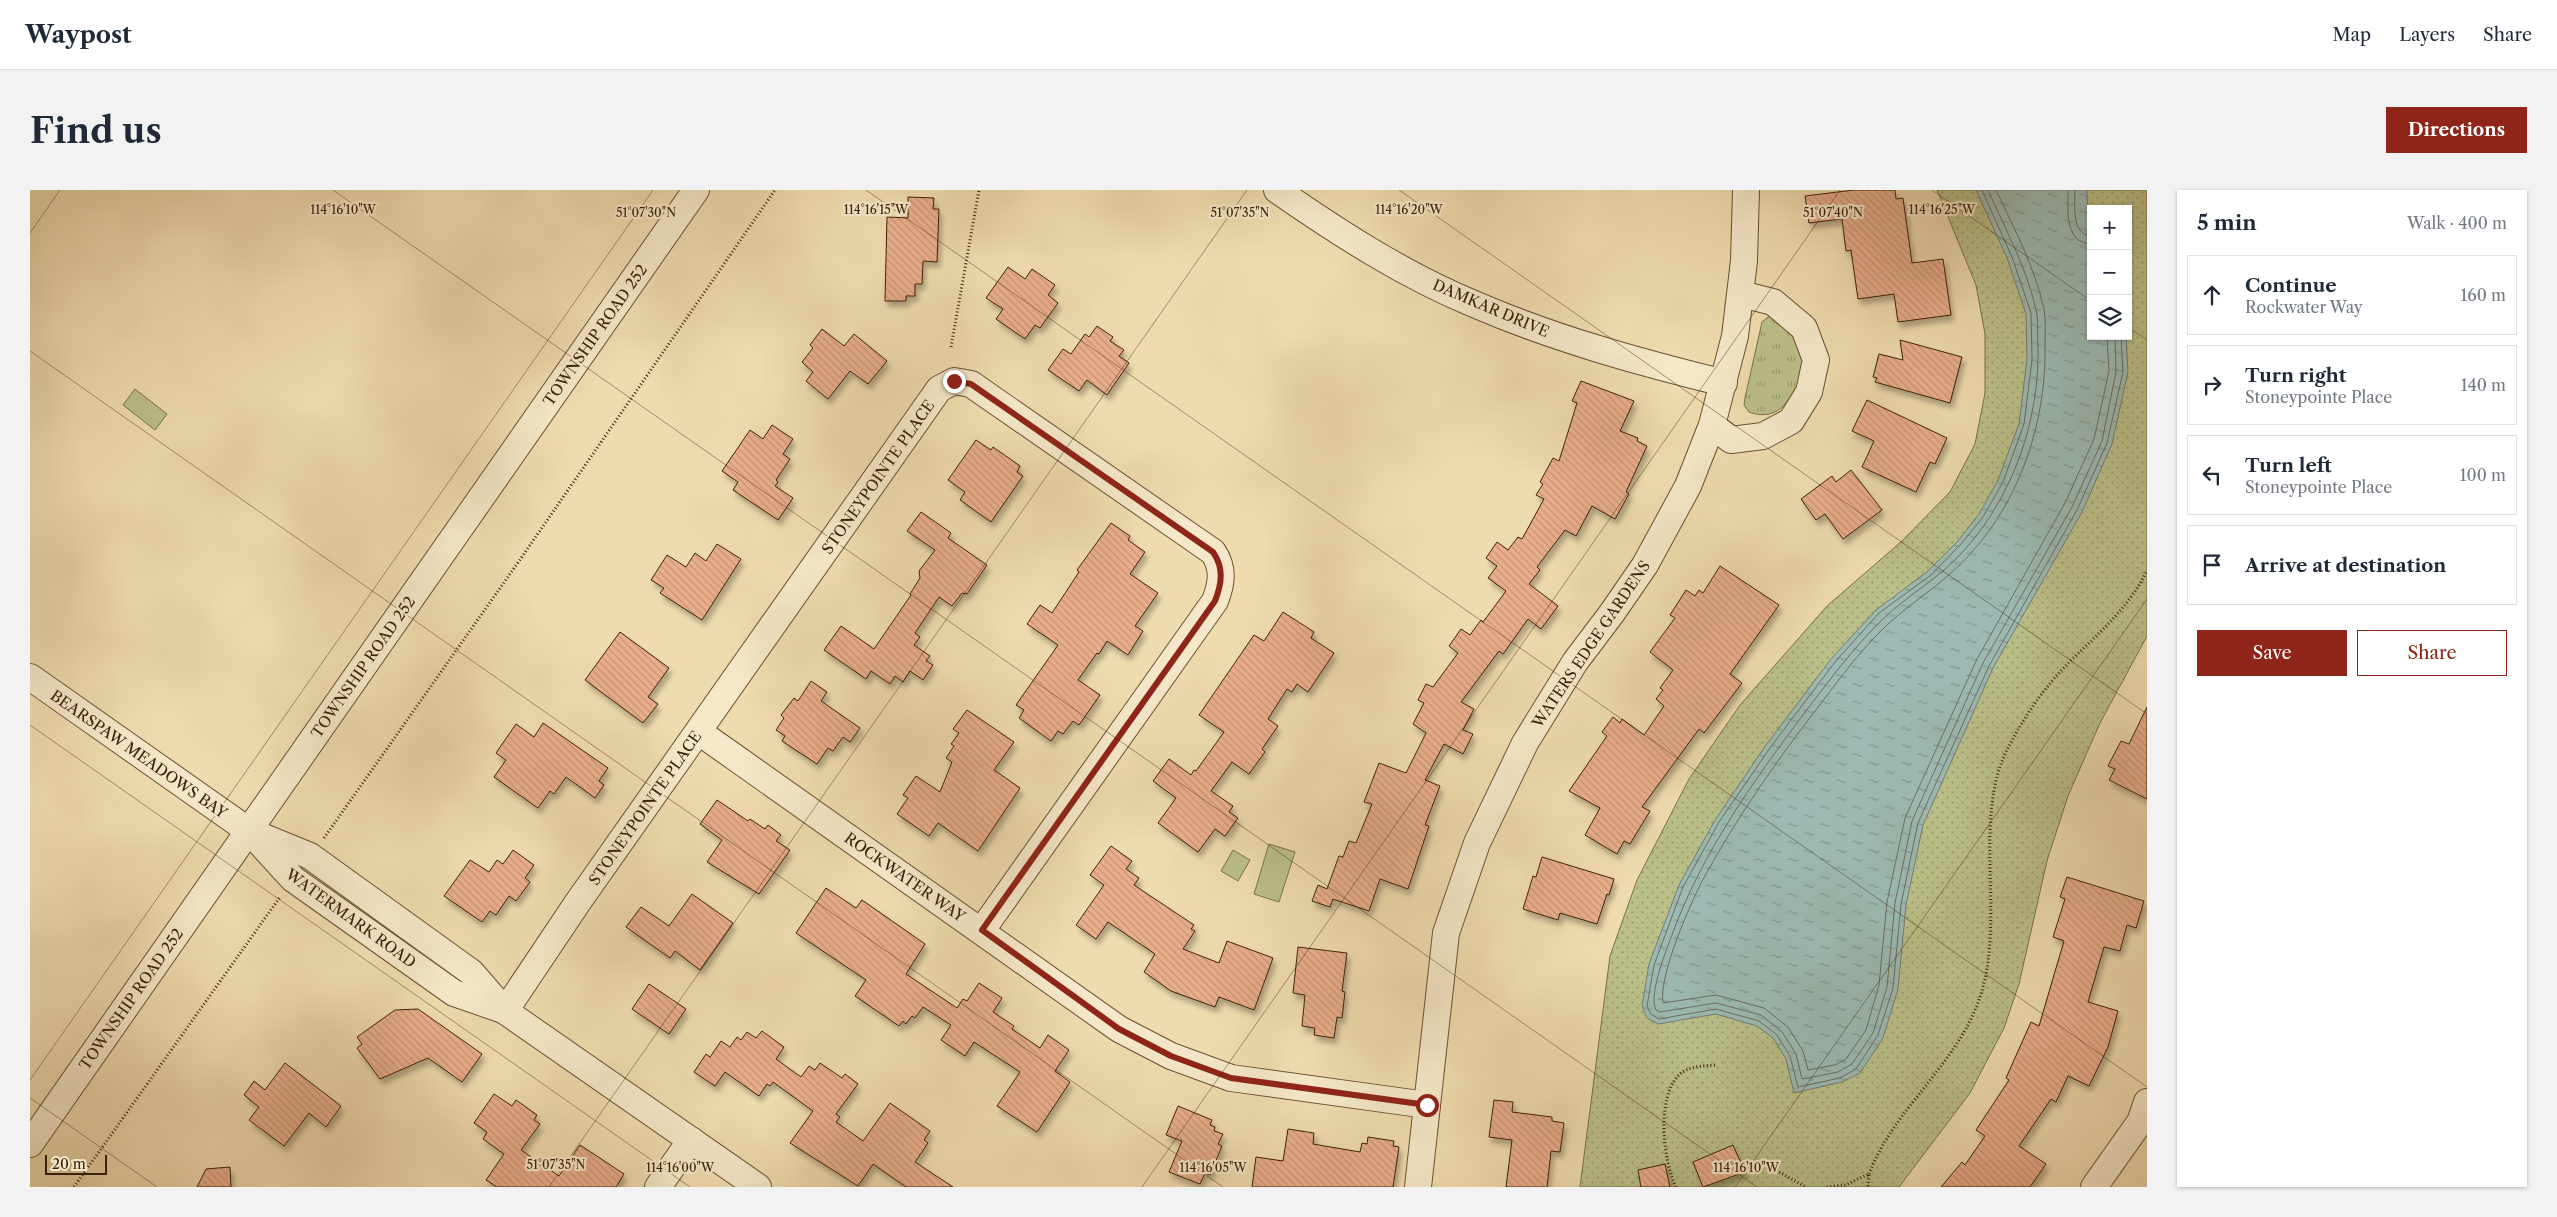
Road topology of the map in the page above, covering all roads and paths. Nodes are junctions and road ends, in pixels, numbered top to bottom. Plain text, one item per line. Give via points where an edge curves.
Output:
1 (696, 190) edge
2 (775, 190) edge
3 (979, 190) edge
4 (1277, 190) edge
5 (1746, 190) edge
6 (1741, 294) junction
7 (951, 347) dead end
8 (1724, 383) junction
9 (1712, 425) junction
10 (2147, 570) edge
11 (30, 678) edge
12 (699, 732) junction
13 (249, 831) junction
14 (310, 856) junction
15 (293, 879) junction
16 (982, 930) junction
17 (505, 1011) junction
18 (1716, 1065) dead end
19 (2147, 1102) edge
20 (1427, 1105) junction
21 (691, 1140) junction
22 (30, 1144) edge
23 (1770, 1168) dead end
24 (1869, 1174) junction
25 (74, 1187) edge
26 (658, 1187) edge
27 (758, 1187) edge
28 (1418, 1187) edge
29 (1676, 1187) edge
30 (1806, 1187) edge
31 (1828, 1187) edge
32 (1868, 1187) edge
33 (2094, 1187) edge

1 - 13 street, TOWNSHIP ROAD 252
2 - 14 path via 517,564
3 - 7 path
4 - 8 street, DAMKAR DRIVE via 1370,251 1473,304 1585,346
5 - 6 street, WATERS EDGE GARDENS via 1747,224
6 - 8 street, WATERS EDGE GARDENS
6 - 9 street via 1773,302 1804,328 1816,360 1810,392 1791,421 1763,436 1731,440
8 - 9 street, WATERS EDGE GARDENS
9 - 20 street, WATERS EDGE GARDENS via 1688,486 1645,565 1575,662 1525,743 1477,844 1446,933
10 - 24 path via 2128,602 2053,680 2007,750 1997,773 1992,808 1990,946 1984,987 1964,1035 1888,1138
11 - 13 street, BEARSPAW MEADOWS BAY
12 - 16 street, ROCKWATER WAY
12 - 16 street, STONEYPOINTE PLACE via 939,389 954,381 971,384 1213,552 1220,563 1221,576 1215,601
12 - 17 street, STONEYPOINTE PLACE
13 - 14 street, WATERMARK ROAD
13 - 15 street, WATERMARK ROAD
13 - 22 street, TOWNSHIP ROAD 252
14 - 17 street, WATERMARK ROAD via 471,972
15 - 17 street, WATERMARK ROAD via 454,993
15 - 25 path
16 - 20 street, ROCKWATER WAY via 1119,1029 1171,1056 1231,1078
17 - 21 street, WATERMARK ROAD
18 - 29 path via 1696,1067 1679,1075 1668,1093 1665,1152
19 - 33 street via 2140,1122
20 - 28 street, WATERS EDGE GARDENS
21 - 26 street
21 - 27 street, WATERMARK ROAD
23 - 30 path
24 - 31 path via 1844,1185
24 - 32 path

